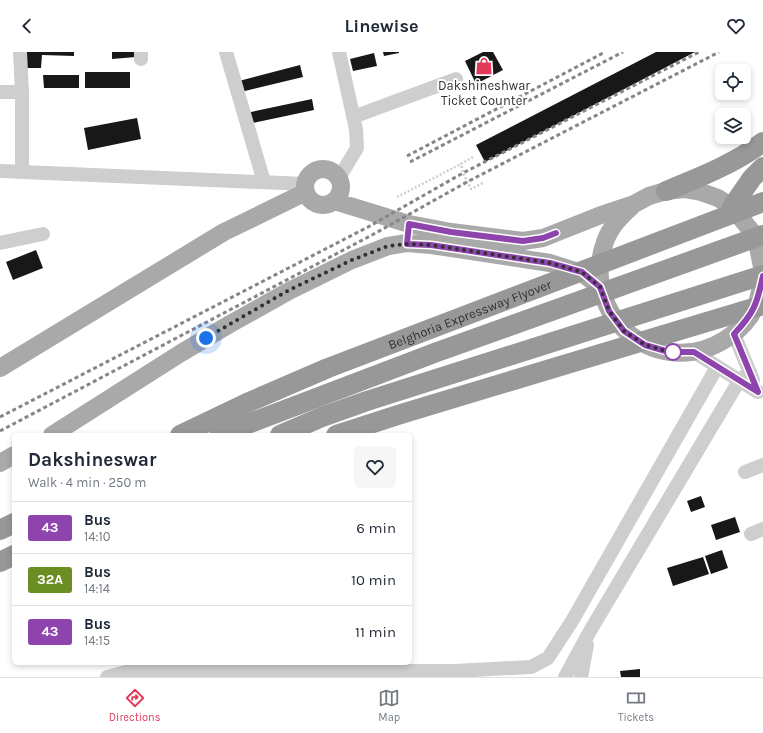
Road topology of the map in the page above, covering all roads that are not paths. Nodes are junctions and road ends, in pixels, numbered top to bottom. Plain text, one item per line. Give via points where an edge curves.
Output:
1 (20, 52) edge
2 (226, 52) edge
3 (339, 52) edge
4 (456, 79) dead end
5 (0, 92) edge
6 (22, 92) junction
7 (353, 117) junction
8 (763, 142) edge
9 (763, 167) edge
10 (0, 171) edge
11 (22, 171) junction
12 (338, 178) junction
13 (264, 182) junction
14 (306, 188) junction
15 (666, 191) junction
16 (334, 201) junction
17 (763, 202) edge
18 (634, 204) junction
19 (732, 207) junction
20 (409, 224) junction
21 (43, 234) dead end
22 (763, 235) edge
23 (0, 242) edge
24 (407, 244) junction
25 (763, 274) edge
26 (600, 287) junction
27 (761, 304) edge
28 (734, 334) junction
29 (694, 352) junction
30 (717, 367) junction
31 (0, 368) edge
32 (744, 376) junction
33 (760, 396) edge
34 (55, 433) edge
35 (184, 433) edge
36 (224, 433) edge
37 (285, 433) edge
38 (342, 433) edge
39 (12, 456) edge
40 (0, 463) edge
41 (763, 465) edge
42 (745, 472) dead end
43 (12, 524) edge
44 (0, 530) edge
45 (12, 556) edge
46 (0, 562) edge
47 (590, 631) junction
48 (106, 677) edge
49 (565, 677) edge
50 (581, 677) edge

1 - 6 street
2 - 13 street
3 - 7 street
4 - 7 street
5 - 6 street
6 - 11 street
7 - 12 street via 356,148
8 - 15 highway via 726,164
9 - 19 highway
10 - 11 street
11 - 13 street
12 - 14 main road via 324,169 316,170 309,176
12 - 16 main road via 340,194
13 - 14 street
14 - 16 main road via 310,200 318,204 326,205
14 - 31 main road via 224,232
15 - 18 main road
15 - 19 main road via 701,192 718,198
16 - 20 main road
17 - 35 highway, Belghoria Expressway Flyover, bridge via 328,368
18 - 20 main road via 543,238 523,241
18 - 26 main road via 617,220 605,241 599,264
19 - 25 main road via 756,237
20 - 24 main road
21 - 23 street
22 - 36 highway, bridge via 437,352
24 - 26 main road via 431,245 550,263 582,272
24 - 34 main road via 374,250 289,290 181,353
25 - 27 main road
25 - 37 highway, bridge via 367,401
26 - 29 main road via 609,311 624,331 645,345 669,352
27 - 28 main road
27 - 38 highway, bridge
28 - 29 main road via 716,346
28 - 32 street
29 - 30 street
30 - 32 street
30 - 48 street via 576,614 548,658 530,667 455,671 143,671
32 - 33 street
32 - 47 street
39 - 40 main road
41 - 42 street
43 - 44 highway
45 - 46 highway
47 - 49 street
47 - 50 street

